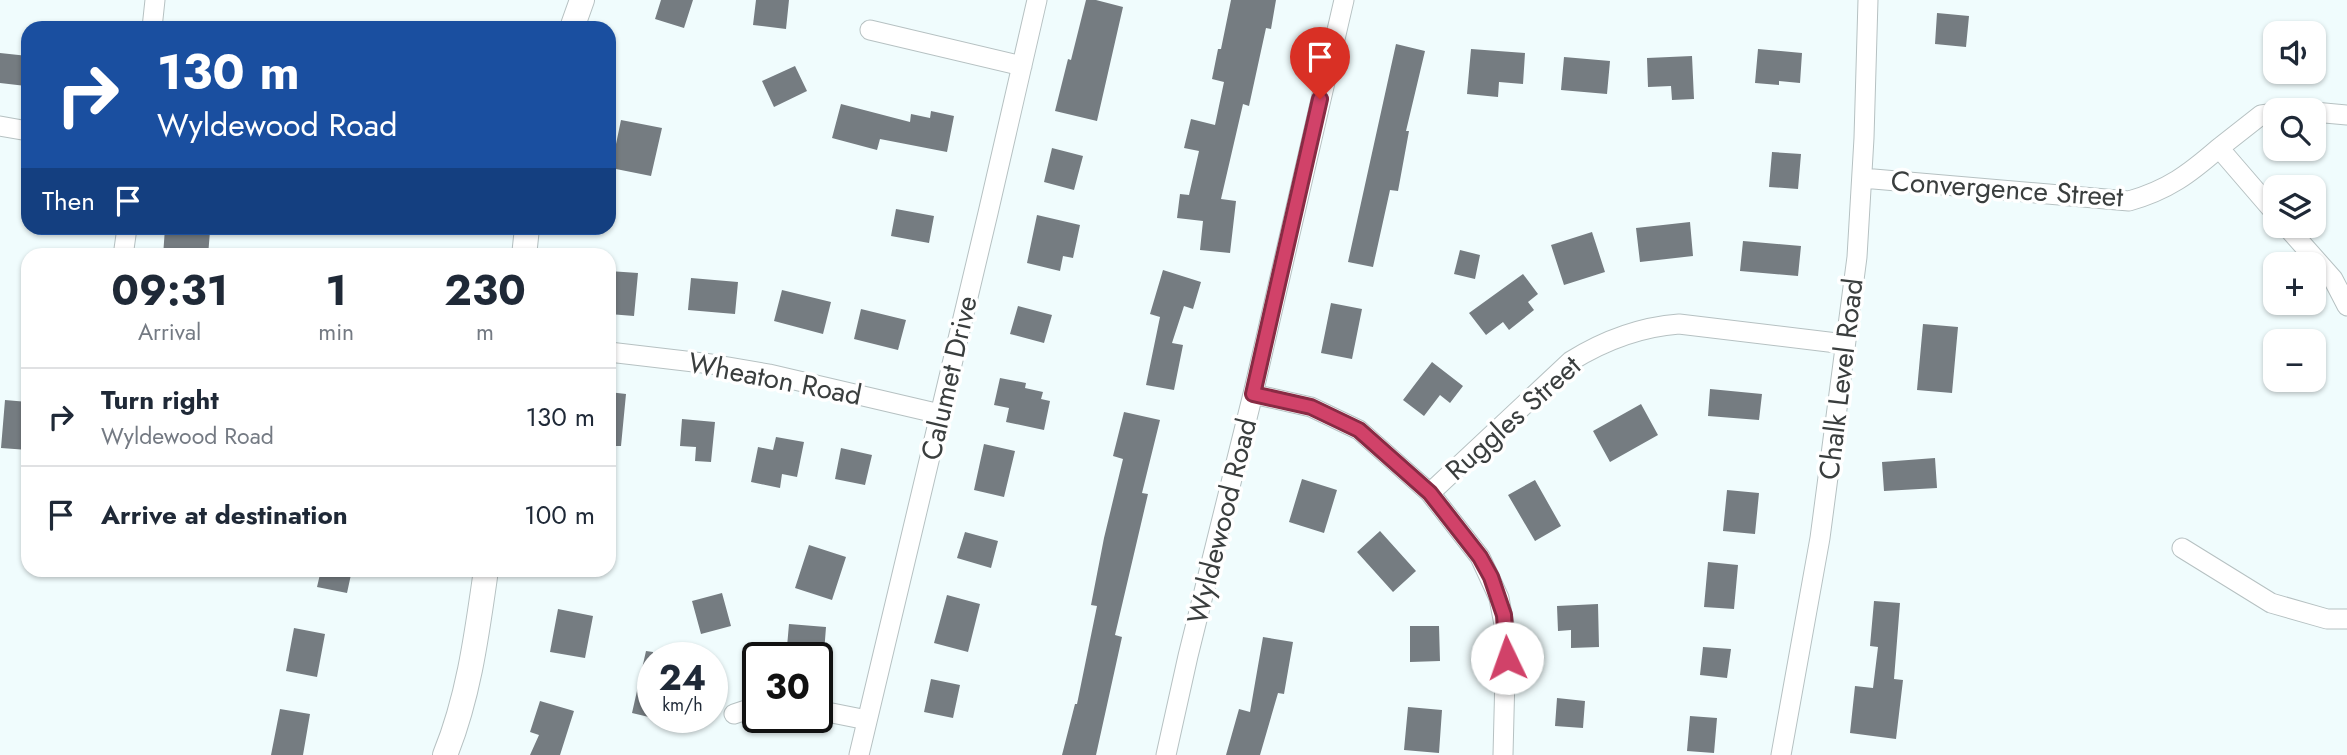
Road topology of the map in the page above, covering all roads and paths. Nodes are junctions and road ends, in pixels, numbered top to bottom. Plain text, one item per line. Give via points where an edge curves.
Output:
1 (155, 0) edge
2 (582, 0) edge
3 (1037, 0) edge
4 (1344, 0) edge
5 (1868, 0) edge
6 (153, 21) edge
7 (574, 21) edge
8 (870, 30) dead end
9 (1022, 66) junction
10 (2326, 113) edge
11 (2263, 115) edge
12 (2347, 115) edge
13 (0, 126) edge
14 (21, 130) edge
15 (2219, 148) junction
16 (1862, 178) junction
17 (2263, 199) edge
18 (2299, 238) edge
19 (2340, 276) edge
20 (2347, 306) edge
21 (1845, 344) junction
22 (616, 353) edge
23 (1253, 394) junction
24 (940, 414) junction
25 (1430, 493) junction
26 (2182, 548) dead end
27 (485, 577) edge
28 (2347, 619) edge
29 (742, 711) edge
30 (833, 713) edge
31 (734, 714) dead end
32 (867, 720) junction
33 (445, 755) edge
34 (859, 755) edge
35 (1166, 755) edge
36 (1503, 755) edge
37 (1781, 755) edge

1 - 6 street
2 - 7 street
3 - 9 street, Calumet Drive
4 - 23 street, Wyldewood Road
5 - 16 street, Chalk Level Road
8 - 9 street
9 - 24 street, Calumet Drive
10 - 12 street
11 - 15 street, Convergence Street
13 - 14 street
15 - 16 street, Convergence Street via 2189,174 2155,194 2129,201
15 - 17 street
16 - 21 street, Chalk Level Road
18 - 19 street
19 - 20 street
21 - 25 street, Ruggles Street via 1679,324 1622,335 1571,362
21 - 37 street, Chalk Level Road via 1820,538
22 - 24 street, Wheaton Road via 769,374
23 - 25 street via 1311,407 1351,425
23 - 35 street, Wyldewood Road
24 - 32 street, Calumet Drive
25 - 36 street via 1480,557 1504,615
26 - 28 street via 2271,603 2327,619
27 - 33 street via 464,694
29 - 31 street
30 - 32 street
32 - 34 street, Calumet Drive

